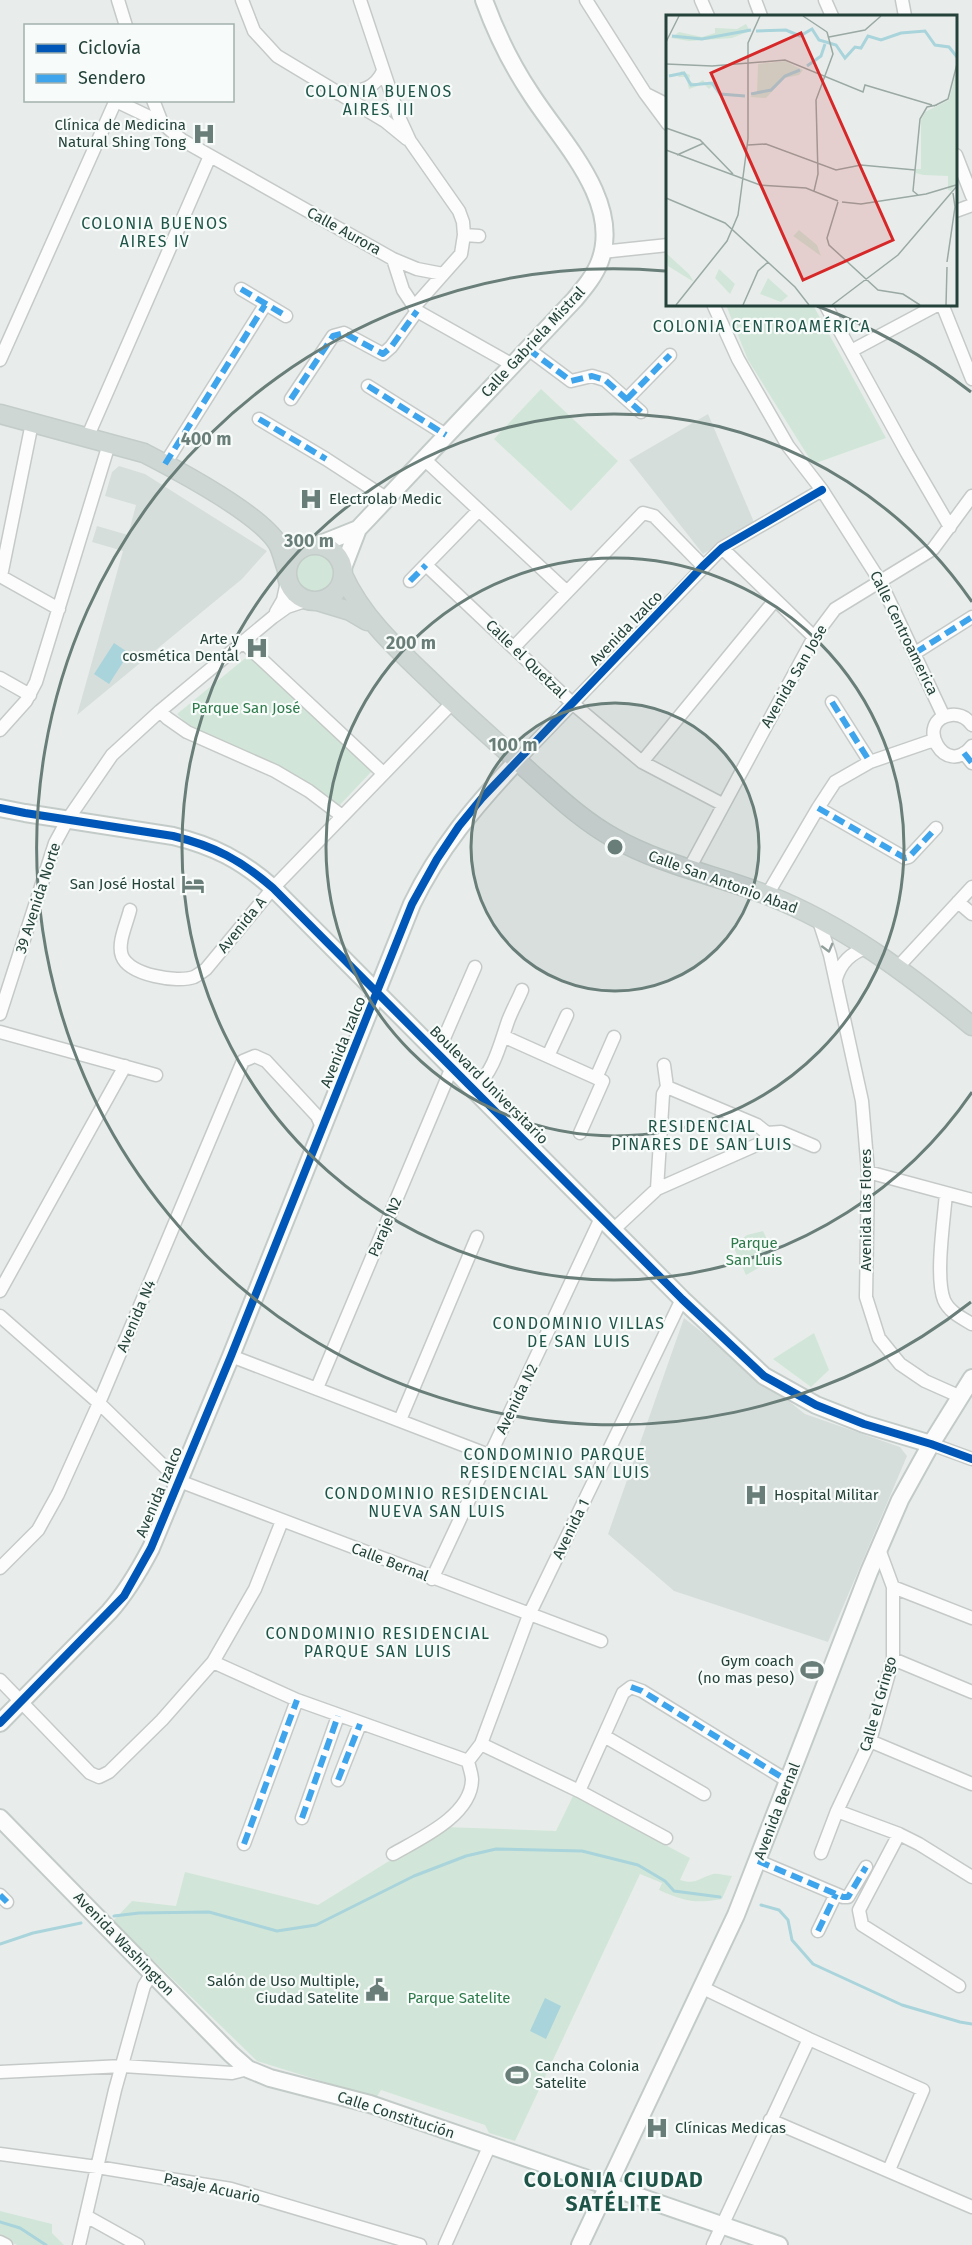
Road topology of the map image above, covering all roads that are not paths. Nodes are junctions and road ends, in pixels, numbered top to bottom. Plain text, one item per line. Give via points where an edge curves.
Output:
1 (118, 0) edge
2 (242, 0) edge
3 (360, 0) edge
4 (484, 0) edge
5 (586, 0) edge
6 (701, 0) edge
7 (755, 0) edge
8 (825, 0) edge
9 (902, 0) edge
10 (708, 15) edge
11 (761, 15) edge
12 (832, 15) edge
13 (905, 15) edge
14 (125, 24) edge
15 (383, 71) junction
16 (645, 93) junction
17 (339, 94) junction
18 (116, 102) edge
19 (118, 102) edge
20 (154, 102) edge
21 (666, 104) edge
22 (666, 121) edge
23 (162, 123) junction
24 (410, 141) junction
25 (210, 156) junction
26 (957, 158) edge
27 (972, 196) edge
28 (972, 205) edge
29 (957, 211) edge
30 (464, 235) junction
31 (479, 236) dead end
32 (666, 245) edge
33 (602, 252) junction
34 (393, 259) junction
35 (443, 274) junction
36 (241, 289) dead end
37 (266, 305) junction
38 (714, 306) edge
39 (826, 306) edge
40 (936, 306) edge
41 (941, 306) edge
42 (416, 309) junction
43 (286, 316) dead end
44 (528, 349) junction
45 (851, 351) junction
46 (670, 355) dead end
47 (0, 360) edge
48 (513, 365) junction
49 (972, 379) edge
50 (368, 386) dead end
51 (291, 399) dead end
52 (627, 399) junction
53 (641, 412) dead end
54 (0, 414) edge
55 (260, 419) dead end
56 (32, 423) junction
57 (446, 435) junction
58 (87, 438) junction
59 (109, 444) junction
60 (423, 458) junction
61 (165, 464) junction
62 (822, 490) junction
63 (386, 498) junction
64 (972, 498) edge
65 (479, 510) junction
66 (257, 522) junction
67 (950, 527) junction
68 (358, 529) junction
69 (315, 545) junction
70 (722, 548) junction
71 (426, 565) junction
72 (703, 566) junction
73 (343, 571) junction
74 (287, 573) junction
75 (0, 576) edge
76 (410, 581) dead end
77 (880, 581) junction
78 (567, 592) junction
79 (313, 600) junction
80 (775, 600) junction
81 (59, 609) junction
82 (273, 616) junction
83 (972, 617) edge
84 (378, 629) junction
85 (814, 636) junction
86 (243, 642) junction
87 (513, 646) junction
88 (915, 653) junction
89 (0, 678) edge
90 (30, 695) junction
91 (453, 702) junction
92 (832, 702) dead end
93 (572, 703) junction
94 (160, 711) junction
95 (944, 717) junction
96 (970, 718) edge
97 (0, 730) edge
98 (934, 740) junction
99 (969, 754) edge
100 (517, 761) junction
101 (642, 762) junction
102 (870, 762) junction
103 (383, 773) junction
104 (722, 804) junction
105 (0, 807) edge
106 (818, 808) junction
107 (342, 816) junction
108 (68, 819) junction
109 (936, 828) dead end
110 (689, 869) junction
111 (972, 887) edge
112 (273, 888) junction
113 (767, 895) junction
114 (958, 902) junction
115 (130, 910) dead end
116 (972, 914) edge
117 (817, 917) junction
118 (868, 947) junction
119 (476, 967) dead end
120 (898, 967) junction
121 (835, 980) junction
122 (522, 990) dead end
123 (377, 993) junction
124 (0, 1014) edge
125 (567, 1015) dead end
126 (972, 1026) edge
127 (0, 1032) edge
128 (505, 1037) junction
129 (614, 1037) dead end
130 (434, 1048) junction
131 (548, 1056) junction
132 (664, 1065) dead end
133 (125, 1066) junction
134 (452, 1067) junction
135 (156, 1075) dead end
136 (600, 1079) junction
137 (667, 1087) junction
138 (474, 1089) junction
139 (323, 1129) junction
140 (580, 1133) dead end
141 (767, 1133) junction
142 (814, 1146) dead end
143 (868, 1172) junction
144 (657, 1189) junction
145 (946, 1193) junction
146 (972, 1200) edge
147 (607, 1224) junction
148 (477, 1238) dead end
149 (0, 1291) edge
150 (682, 1299) junction
151 (0, 1316) edge
152 (972, 1324) edge
153 (231, 1356) junction
154 (972, 1378) edge
155 (317, 1388) junction
156 (961, 1397) junction
157 (99, 1403) junction
158 (400, 1420) junction
159 (931, 1444) junction
160 (489, 1455) junction
161 (972, 1459) edge
162 (179, 1481) junction
163 (282, 1521) junction
164 (879, 1549) junction
165 (0, 1568) edge
166 (432, 1579) junction
167 (893, 1587) junction
168 (529, 1615) junction
169 (972, 1618) edge
170 (601, 1641) dead end
171 (893, 1659) junction
172 (213, 1662) junction
173 (0, 1680) edge
174 (972, 1692) edge
175 (297, 1700) junction
176 (22, 1703) junction
177 (338, 1716) junction
178 (0, 1724) edge
179 (360, 1724) junction
180 (603, 1736) junction
181 (870, 1741) junction
182 (481, 1744) junction
183 (468, 1761) junction
184 (338, 1780) dead end
185 (788, 1781) junction
186 (972, 1784) edge
187 (579, 1791) junction
188 (704, 1794) dead end
189 (837, 1811) junction
190 (0, 1818) edge
191 (302, 1818) dead end
192 (899, 1834) junction
193 (666, 1838) dead end
194 (244, 1844) dead end
195 (821, 1853) dead end
196 (393, 1854) dead end
197 (758, 1861) junction
198 (866, 1867) dead end
199 (972, 1877) edge
200 (836, 1894) junction
201 (818, 1931) dead end
202 (152, 1973) junction
203 (959, 1986) dead end
204 (703, 1988) junction
205 (809, 2039) junction
206 (123, 2066) junction
207 (248, 2069) junction
208 (0, 2072) edge
209 (770, 2120) junction
210 (489, 2147) junction
211 (0, 2154) edge
212 (98, 2167) junction
213 (889, 2170) junction
214 (608, 2185) junction
215 (972, 2207) edge
216 (86, 2216) junction
217 (722, 2225) junction
218 (0, 2242) edge
219 (6, 2245) edge
220 (79, 2245) edge
221 (138, 2245) edge
222 (420, 2245) edge
223 (444, 2245) edge
224 (580, 2245) edge
225 (713, 2245) edge
226 (779, 2245) edge

1 - 14 street
2 - 17 street via 249,23 269,49
3 - 15 street
4 - 33 street, Calle Gabriela Mistral via 507,55 593,185 602,207
5 - 16 street
6 - 10 street
7 - 11 street
8 - 12 street
9 - 13 street
15 - 17 street via 369,88
15 - 24 street
16 - 21 street
16 - 22 street
17 - 24 street
18 - 47 street
19 - 23 street, Calle Aurora
20 - 23 street
23 - 25 street, Calle Aurora via 174,135
24 - 30 street via 461,215
25 - 34 street, Calle Aurora
25 - 58 street
26 - 27 street
28 - 29 street
30 - 31 street
30 - 35 street via 461,254
32 - 33 street
33 - 44 street, Calle Gabriela Mistral via 589,282
34 - 35 street
34 - 42 street, Calle Aurora via 403,290
35 - 42 street
36 - 37 street
37 - 43 street
37 - 61 street
38 - 62 street, Calle Centroamerica via 756,392 788,446
39 - 45 street
40 - 45 street
41 - 49 street
42 - 48 street
42 - 51 street via 383,354 348,334 333,336
44 - 48 street, Calle Gabriela Mistral
44 - 52 street via 571,381 598,377
45 - 67 street
46 - 52 street
48 - 57 street, Calle Gabriela Mistral
50 - 57 street
52 - 53 street
54 - 56 main road
55 - 63 street
56 - 58 main road
56 - 75 street
57 - 60 street, Calle Gabriela Mistral
58 - 59 main road
59 - 61 main road via 144,453
59 - 81 street
60 - 63 street, Calle Gabriela Mistral
60 - 65 street
61 - 66 main road
62 - 70 street, Avenida Izalco
62 - 77 street, Calle Centroamerica
63 - 68 street, Calle Gabriela Mistral
64 - 67 street, Avenida San Jose
65 - 71 street
65 - 78 street
66 - 69 main road
66 - 74 main road via 277,543
67 - 77 street, Avenida San Jose via 933,549
68 - 69 street, Calle Gabriela Mistral
68 - 73 street, Calle Gabriela Mistral
69 - 73 main road via 335,553
69 - 74 main road via 296,553
70 - 72 street, Avenida Izalco
70 - 80 street
71 - 76 street
71 - 87 street, Calle el Quetzal
72 - 78 street via 654,516 643,513
72 - 93 street, Avenida Izalco
73 - 79 main road via 336,592
73 - 84 main road, Calle San Antonio Abad via 352,595
74 - 79 main road via 294,590
74 - 82 street, 39 Avenida Norte via 283,600
75 - 81 street
77 - 85 street, Avenida San Jose via 835,609
77 - 88 street, Calle Centroamerica
78 - 87 street
79 - 82 street, 39 Avenida Norte via 287,607
79 - 84 main road, Calle San Antonio Abad via 350,610
80 - 85 street
80 - 101 street
81 - 90 street
82 - 86 street, 39 Avenida Norte
83 - 88 street
84 - 91 main road, Calle San Antonio Abad
85 - 104 street, Avenida San Jose
86 - 94 street, 39 Avenida Norte
86 - 103 street
87 - 93 street, Calle el Quetzal
88 - 95 street, Calle Centroamerica
89 - 90 street
90 - 97 street
91 - 100 main road, Calle San Antonio Abad
91 - 103 street, Avenida A
92 - 102 street
93 - 100 street, Avenida Izalco
93 - 101 street, Calle el Quetzal
94 - 107 street via 187,732 275,771
94 - 108 street, 39 Avenida Norte via 112,755
95 - 96 street
95 - 98 street via 935,727
98 - 99 street via 948,755
98 - 102 street
100 - 110 main road, Calle San Antonio Abad via 598,829 631,847
100 - 123 street, Avenida Izalco via 459,826 428,874
101 - 104 street, Calle el Quetzal
102 - 106 street via 836,782
103 - 107 street, Avenida A
104 - 110 street, Avenida San Jose
105 - 108 street, Boulevard Universitario
106 - 109 street via 905,858
106 - 113 street
107 - 112 street, Avenida A
108 - 112 street, Boulevard Universitario via 195,842 234,858
108 - 124 street, 39 Avenida Norte via 55,843
110 - 113 main road, Calle San Antonio Abad
111 - 114 street
112 - 115 street, Avenida A via 206,969 180,979 144,973 126,963 121,954
112 - 123 street, Boulevard Universitario
113 - 117 main road, Calle San Antonio Abad
114 - 116 street
114 - 120 street
117 - 118 main road, Calle San Antonio Abad
117 -> 121 street, Avenida las Flores
118 - 120 main road, Calle San Antonio Abad
118 - 121 street via 850,955
119 - 130 street via 445,1036
120 - 126 main road, Calle San Antonio Abad
121 - 143 street, Avenida las Flores via 862,1101
122 - 128 street
123 - 130 street, Boulevard Universitario
123 - 139 street, Avenida Izalco
125 - 131 street
127 - 133 street
128 - 131 street
128 - 138 street via 484,1080
129 - 136 street
130 - 134 street, Boulevard Universitario
131 - 136 street
132 - 137 street
133 - 135 street
133 - 149 street
134 - 138 street, Boulevard Universitario
134 - 155 street, Paraje N2
136 - 140 street
137 - 141 street via 757,1125
137 - 144 street via 663,1094
138 - 147 street, Boulevard Universitario
139 - 153 street, Avenida Izalco
139 - 157 street, Avenida N4 via 317,1116 266,1060 255,1056 243,1061
141 - 142 street via 781,1132
141 - 144 street via 761,1143
143 - 145 street
143 - 156 street, Avenida las Flores via 866,1297 879,1338 900,1364 925,1381
144 - 147 street
145 - 146 street
145 - 152 street via 940,1281 945,1301 958,1317
147 - 150 street, Boulevard Universitario
147 - 160 street, Avenida N2
148 - 158 street
150 - 159 street, Boulevard Universitario via 764,1376 810,1403
150 - 168 street, Avenida 1
151 - 157 street
153 - 155 street
153 - 162 street, Avenida Izalco
154 - 156 street, Avenida Bernal
155 - 158 street
156 - 159 street, Avenida Bernal
157 - 162 street
157 - 165 street, Avenida N4 via 46,1518 30,1540
158 - 160 street
159 - 161 street
159 - 164 street, Avenida Bernal
160 - 166 street, Avenida N2
162 - 163 street, Calle Bernal
162 - 176 street, Avenida Izalco via 151,1548 124,1596
163 - 166 street, Calle Bernal
163 - 172 street via 255,1589
164 - 167 street, Calle el Gringo
164 - 185 street, Avenida Bernal
166 - 168 street, Calle Bernal
167 - 169 street
167 - 171 street, Calle el Gringo
168 - 170 street, Calle Bernal
168 - 182 street, Avenida 1
171 - 174 street
171 - 181 street, Calle el Gringo
172 - 175 street
172 - 176 street via 162,1720 109,1772 99,1777 90,1773
173 - 176 street
175 - 177 street
175 - 194 street
176 - 178 street, Avenida Izalco
177 - 179 street
177 - 191 street
179 - 183 street
179 - 184 street
180 - 185 street via 623,1693 631,1687
180 - 187 street
180 - 188 street
181 - 186 street
181 - 189 street, Calle el Gringo
182 - 183 street, Avenida 1
182 - 187 street
183 - 196 street via 472,1780 460,1808 447,1822
185 - 197 street, Avenida Bernal
187 - 193 street
189 - 192 street
189 - 195 street, Calle el Gringo
190 - 202 street, Avenida Washington
192 - 199 street
192 - 203 street via 859,1910 862,1925
197 - 200 street
197 - 204 street, Avenida Bernal
198 - 200 street via 848,1897
200 - 201 street
202 - 206 street via 144,1986
202 - 207 street, Avenida Washington
204 - 205 street
204 - 214 street, Avenida Bernal
205 - 209 street
205 - 213 street via 923,2090
206 - 207 street, Calle Constitución via 232,2073
206 - 208 street, Calle Constitución
206 - 212 street
207 - 210 street, Calle Constitución via 369,2104
209 - 213 street
209 - 217 street
210 - 214 street, Calle Constitución
210 - 223 street
211 - 212 street, Pasaje Acuario
212 - 216 street
212 - 222 street, Pasaje Acuario via 231,2189
213 - 215 street
214 - 217 street, Calle Constitución
214 - 224 street, Avenida Bernal
216 - 220 street
216 - 221 street
217 - 225 street
217 - 226 street, Calle Constitución
218 - 219 street

